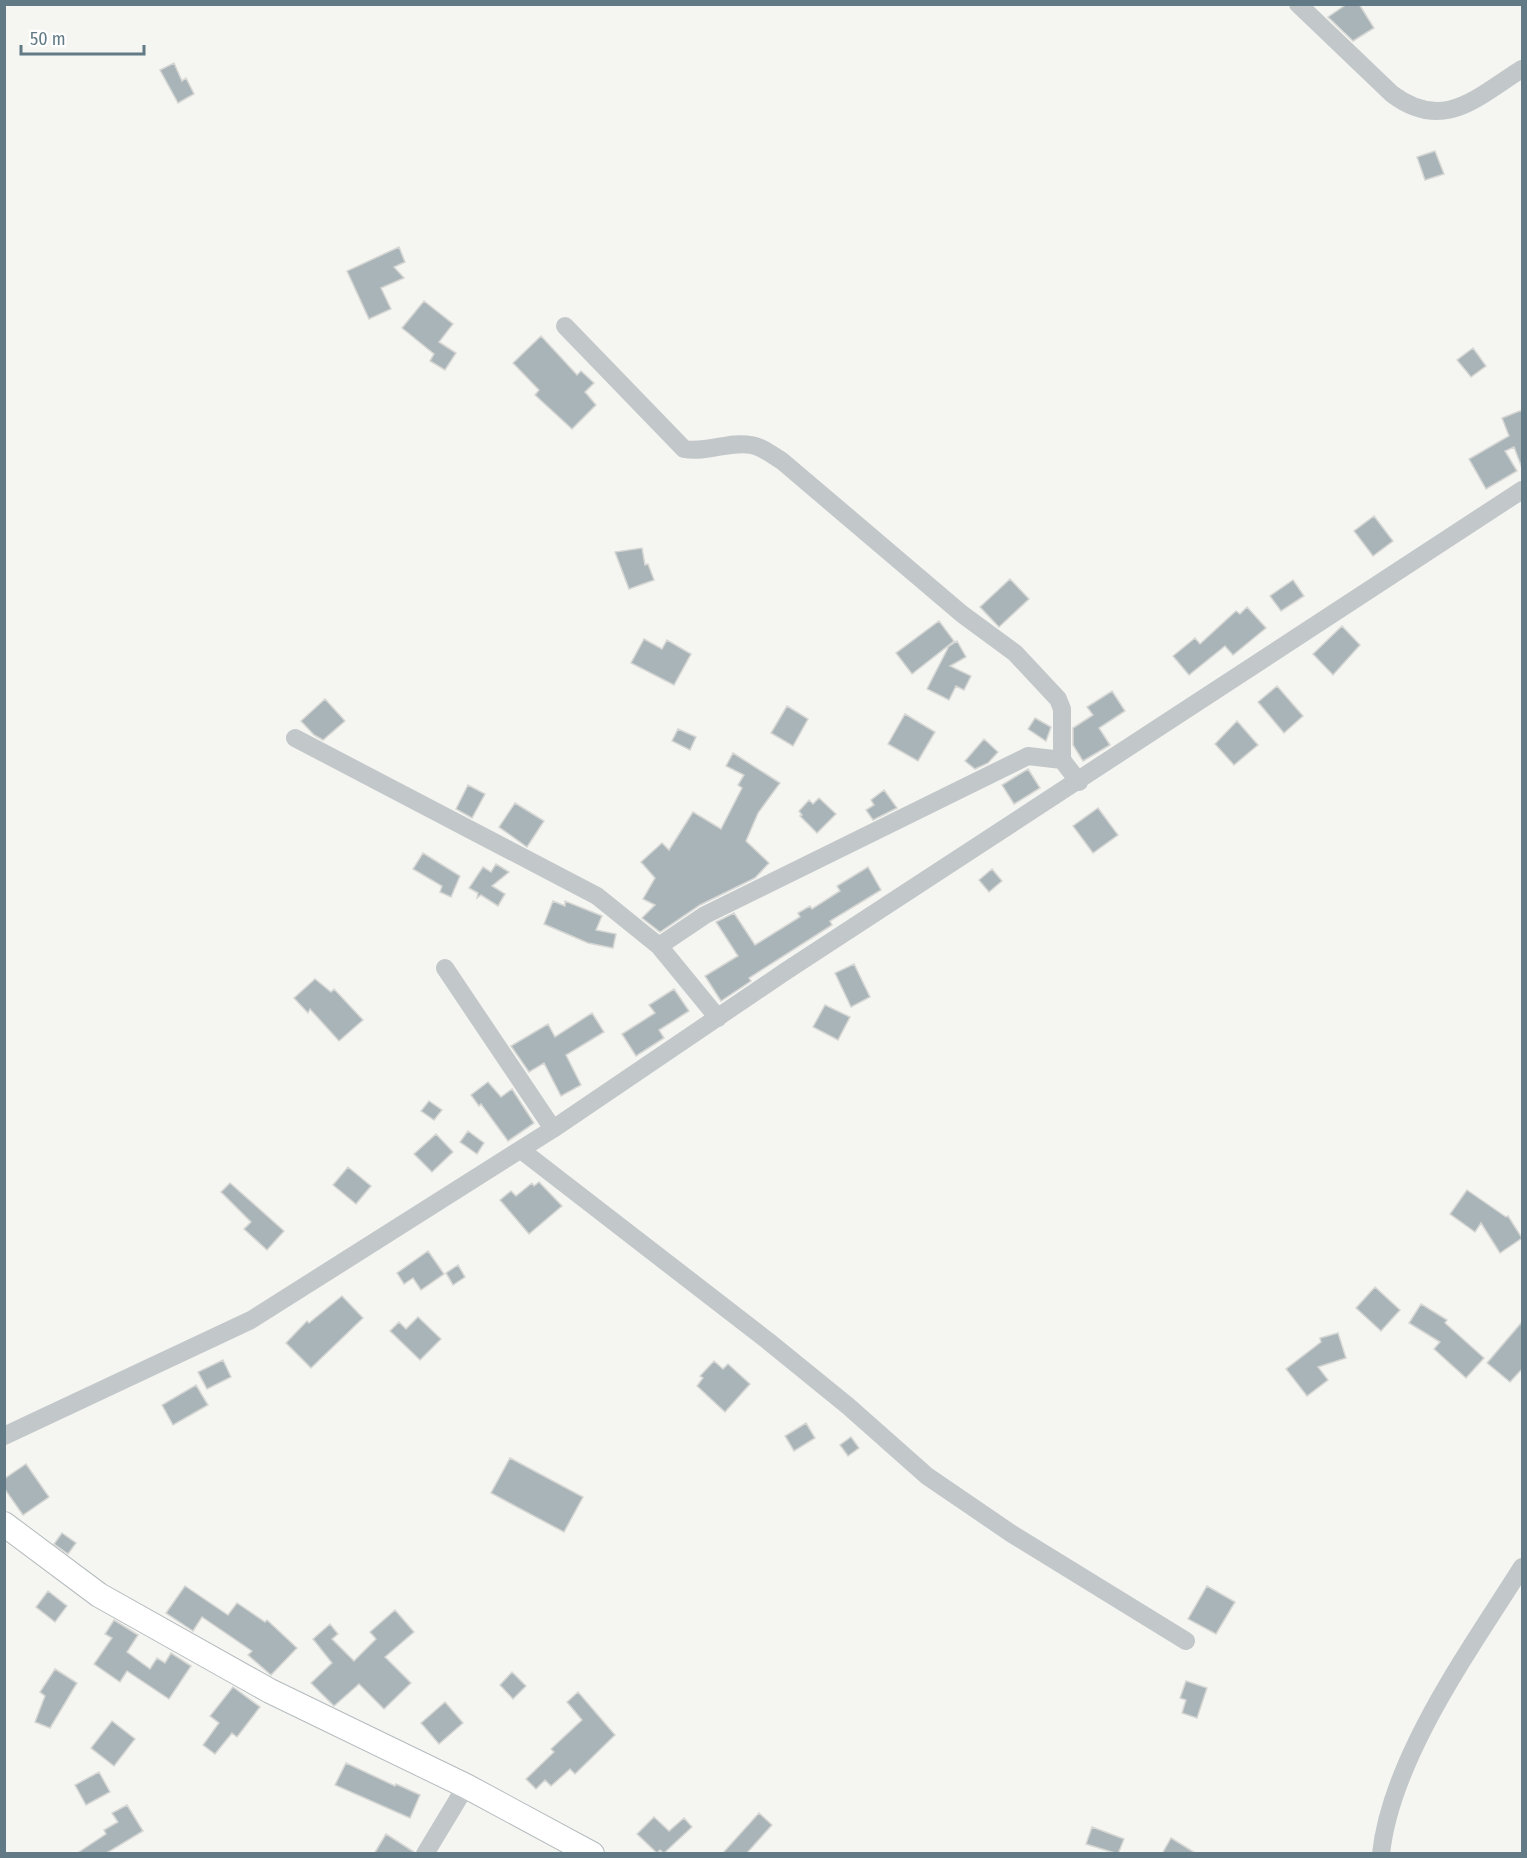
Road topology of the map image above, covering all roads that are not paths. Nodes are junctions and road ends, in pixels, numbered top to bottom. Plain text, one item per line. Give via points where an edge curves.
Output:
1 (1298, 4) edge
2 (1522, 69) edge
3 (565, 326) dead end
4 (1522, 490) edge
5 (295, 738) dead end
6 (1062, 760) junction
7 (1079, 782) junction
8 (658, 946) junction
9 (445, 968) dead end
10 (718, 1018) junction
11 (553, 1130) junction
12 (521, 1150) junction
13 (4, 1436) edge
14 (4, 1524) edge
15 (1522, 1568) edge
16 (1186, 1641) dead end
17 (466, 1786) junction
18 (425, 1854) edge
19 (592, 1854) edge
20 (1381, 1854) edge

1 - 2 street via 1392,94 1422,110 1458,110
3 - 6 street via 684,449 699,452 750,445 763,449 962,614 1015,652 1058,699 1062,710
4 - 7 street
5 - 8 street via 597,896
6 - 7 street
6 - 8 street via 1028,756 705,915
7 - 10 street
8 - 10 street
9 - 11 street
10 - 11 street
11 - 12 street
12 - 13 street via 251,1320
12 - 16 street via 777,1348 927,1476 1012,1534
14 - 17 main road via 109,1601 270,1691
15 - 20 street via 1467,1654 1408,1759 1384,1829
17 - 18 street
17 - 19 main road

